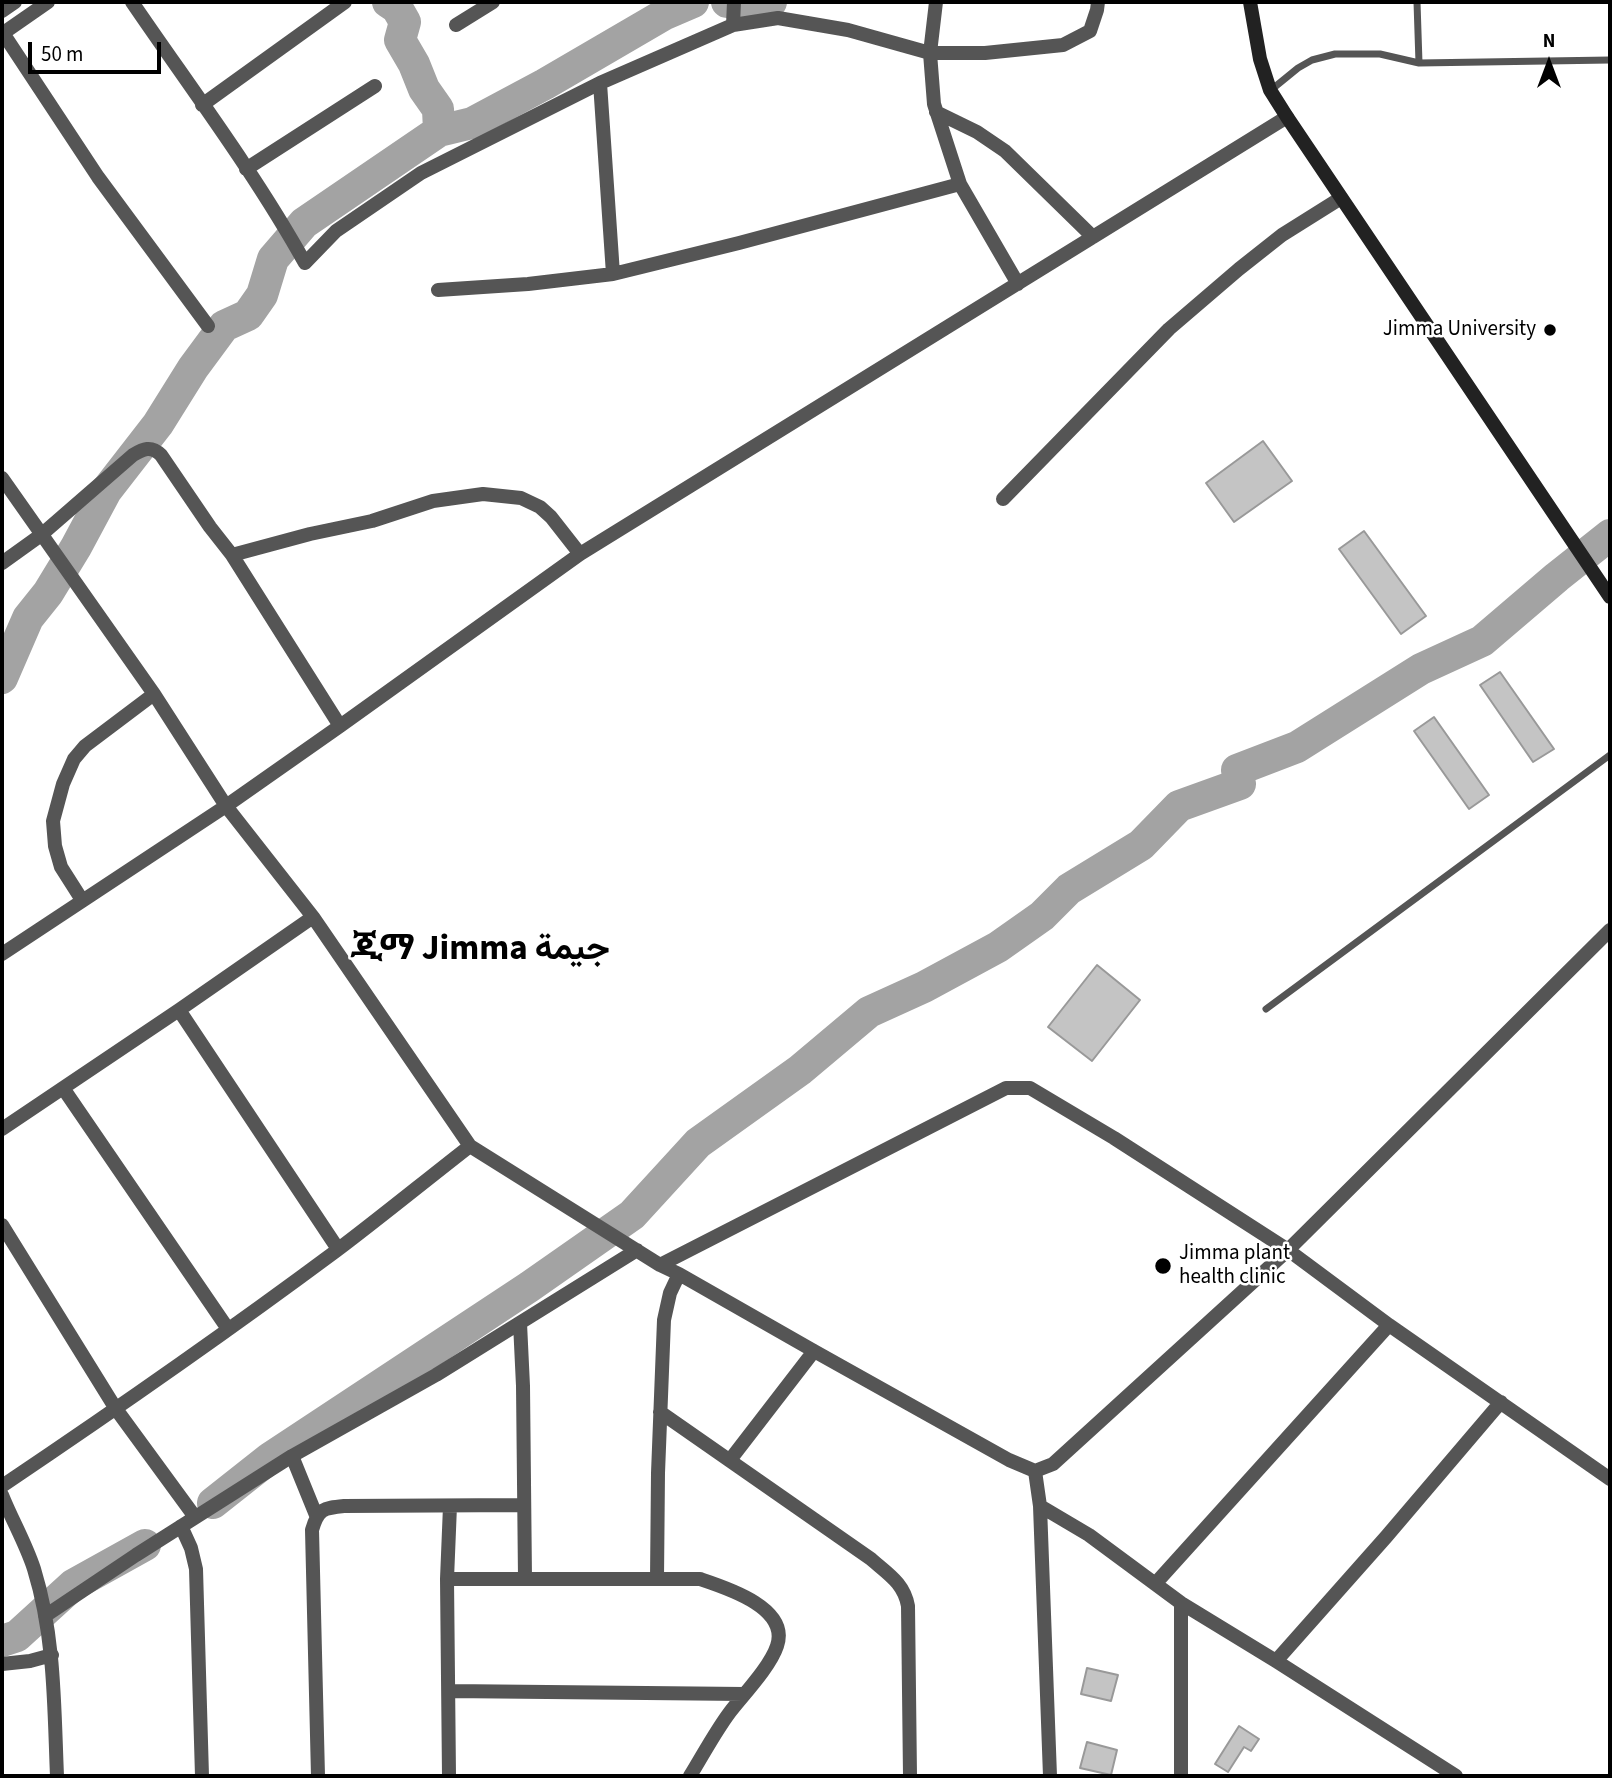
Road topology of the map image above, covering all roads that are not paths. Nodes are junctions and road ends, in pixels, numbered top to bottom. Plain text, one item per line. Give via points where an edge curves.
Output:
1 (15, 2) edge
2 (48, 2) edge
3 (132, 2) edge
4 (345, 2) edge
5 (493, 2) edge
6 (734, 2) edge
7 (936, 2) edge
8 (1098, 2) edge
9 (1250, 2) edge
10 (1417, 2) edge
11 (2, 11) edge
12 (456, 24) dead end
13 (733, 24) junction
14 (2, 33) edge
15 (930, 53) junction
16 (1610, 60) edge
17 (1419, 63) junction
18 (600, 83) junction
19 (375, 86) dead end
20 (1270, 90) junction
21 (202, 105) junction
22 (936, 112) junction
23 (1287, 117) junction
24 (246, 169) junction
25 (960, 184) junction
26 (1341, 198) junction
27 (1093, 237) junction
28 (613, 274) junction
29 (1018, 284) junction
30 (438, 290) dead end
31 (208, 326) dead end
32 (2, 478) edge
33 (1003, 499) dead end
34 (41, 535) junction
35 (580, 554) junction
36 (232, 555) junction
37 (2, 563) edge
38 (1610, 597) edge
39 (154, 694) junction
40 (340, 726) junction
41 (1610, 755) edge
42 (226, 806) junction
43 (82, 900) junction
44 (313, 917) junction
45 (1610, 930) edge
46 (2, 954) edge
47 (1266, 1009) dead end
48 (180, 1010) junction
49 (63, 1088) junction
50 (2, 1129) edge
51 (470, 1146) junction
52 (2, 1225) edge
53 (338, 1249) junction
54 (637, 1250) junction
55 (1288, 1250) junction
56 (660, 1265) junction
57 (679, 1274) junction
58 (520, 1323) junction
59 (1389, 1325) junction
60 (228, 1329) junction
61 (814, 1351) junction
62 (1501, 1402) junction
63 (116, 1409) junction
64 (660, 1412) junction
65 (292, 1456) junction
66 (730, 1460) junction
67 (1035, 1471) junction
68 (1610, 1479) edge
69 (2, 1486) edge
70 (2, 1495) edge
71 (524, 1505) junction
72 (450, 1506) junction
73 (1040, 1506) junction
74 (316, 1515) junction
75 (195, 1517) junction
76 (181, 1526) junction
77 (525, 1578) junction
78 (657, 1578) junction
79 (447, 1579) junction
80 (1154, 1584) junction
81 (1181, 1602) junction
82 (45, 1616) junction
83 (52, 1655) junction
84 (1276, 1661) junction
85 (2, 1664) edge
86 (449, 1692) junction
87 (744, 1694) junction
88 (57, 1776) edge
89 (202, 1776) edge
90 (318, 1776) edge
91 (449, 1776) edge
92 (690, 1776) edge
93 (910, 1776) edge
94 (1050, 1776) edge
95 (1181, 1776) edge
96 (1456, 1776) edge

1 - 11 street
2 - 14 street
3 - 21 street
4 - 21 street
5 - 12 street
6 - 13 street
7 - 15 street
8 - 15 street via 1090,31 1063,45
9 - 20 street
10 - 17 lane
13 - 15 street via 778,18 848,30
13 - 18 street
14 - 31 street via 98,177
15 - 22 street
16 - 17 lane
17 - 20 lane via 1380,54 1335,54 1312,60
18 - 24 street via 421,173 336,231 305,263
18 - 28 street
19 - 24 street
20 - 23 street
21 - 24 street
22 - 25 street
22 - 27 street via 1005,151
23 - 26 street
23 - 27 street
25 - 28 street
25 - 29 street
26 - 33 street via 1282,235 1169,329
26 - 38 street
27 - 29 street
28 - 30 street
29 - 35 street
32 - 34 street
34 - 36 street via 138,452 156,450
34 - 37 street
34 - 39 street
35 - 36 street via 540,507 521,498 483,494 433,501
35 - 40 street
36 - 40 street
39 - 42 street
39 - 43 street via 85,746 63,785 53,821 54,846
40 - 42 street
41 - 47 lane
42 - 43 street
42 - 44 street
43 - 46 street
44 - 48 street
44 - 51 street
45 - 55 street
48 - 49 street
48 - 53 street
49 - 50 street
49 - 60 street
51 - 53 street
51 - 54 street
52 - 63 street
53 - 60 street
54 - 56 street
54 - 58 street
55 - 56 street via 1114,1138 1030,1088 1017,1087 1006,1088
55 - 59 street
55 - 67 street via 1053,1464
56 - 57 street
57 - 61 street
57 - 64 street via 664,1320
58 - 65 street
58 - 71 street
59 - 62 street
59 - 80 street
60 - 63 street
61 - 66 street
61 - 67 street
62 - 68 street
62 - 84 street
63 - 69 street
63 - 75 street
64 - 66 street
64 - 78 street
65 - 74 street
65 - 75 street
66 - 93 street via 872,1559 900,1584 908,1606
67 - 73 street
70 - 82 street via 33,1568
71 - 72 street
71 - 77 street
72 - 74 street via 344,1506 326,1508
72 - 79 street
73 - 80 street via 1089,1535
73 - 94 street
74 - 90 street via 312,1530
75 - 76 street
76 - 82 street
76 - 89 street via 197,1569
77 - 78 street
77 - 79 street
78 - 87 street via 700,1579 727,1588 774,1617 777,1646
79 - 86 street
80 - 81 street
81 - 84 street
81 - 95 street
82 - 83 street
83 - 85 street
83 - 88 street
84 - 96 street
86 - 87 street
86 - 91 street
87 - 92 street

